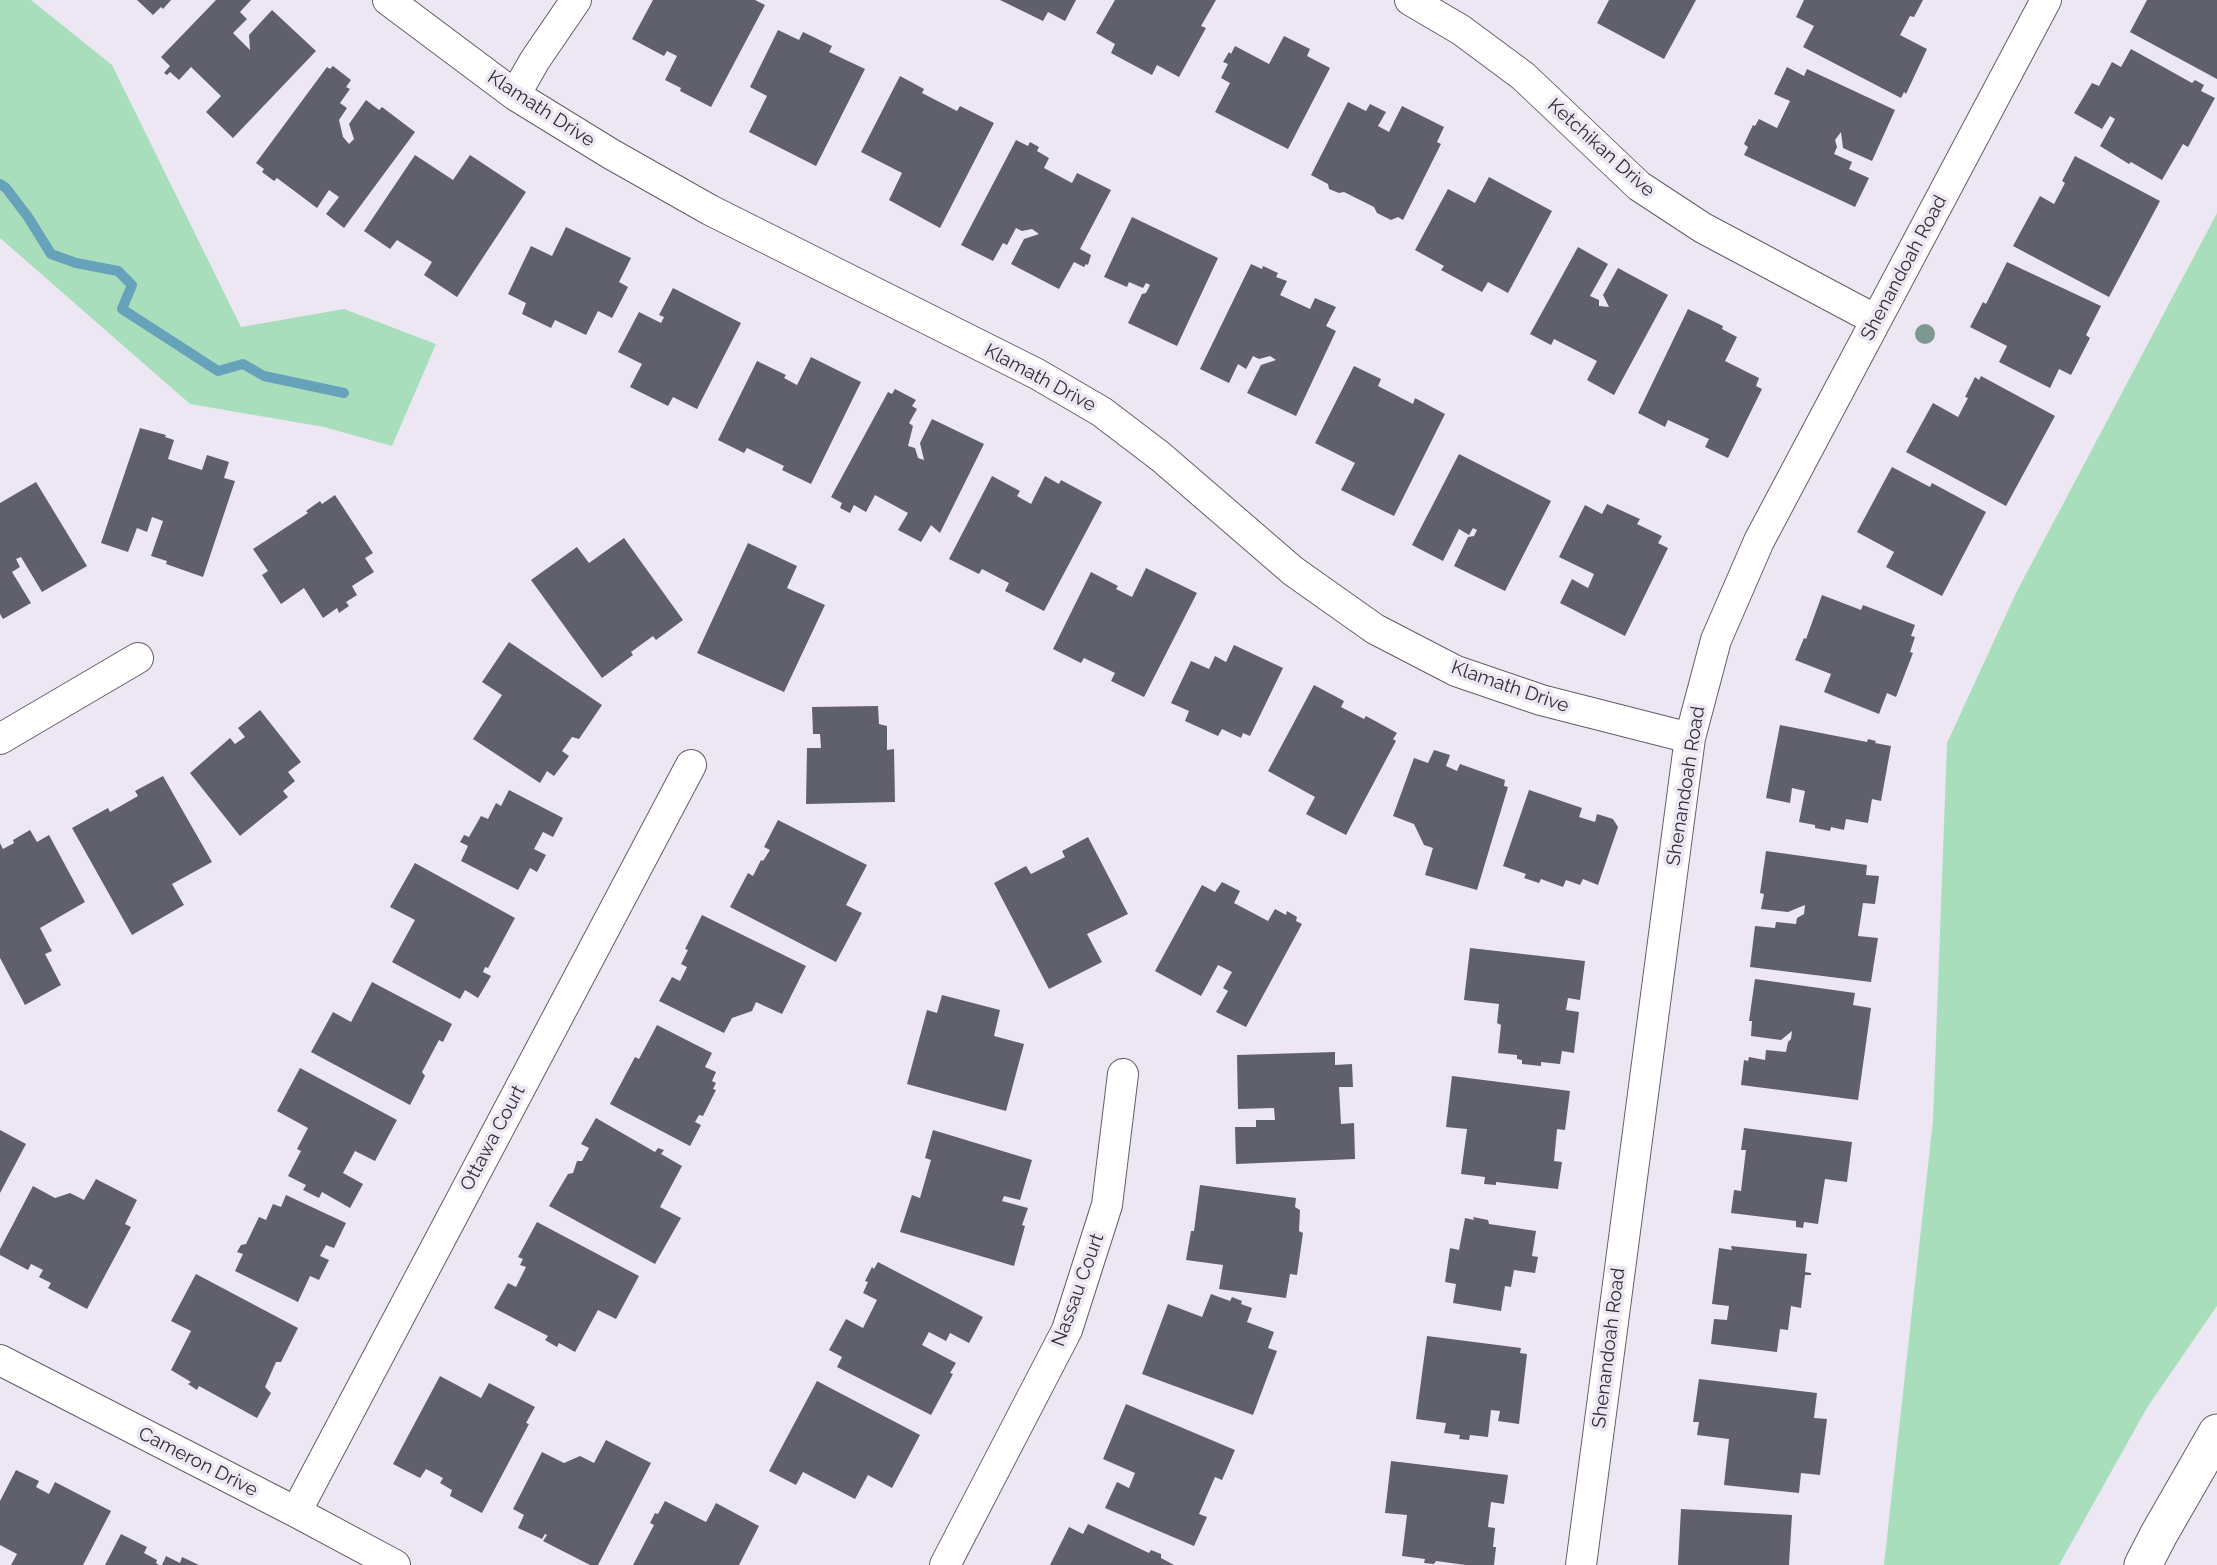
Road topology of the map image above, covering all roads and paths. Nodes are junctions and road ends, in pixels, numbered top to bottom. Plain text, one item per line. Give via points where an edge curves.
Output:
1 (388, 0) edge
2 (576, 0) edge
3 (1410, 0) edge
4 (2046, 0) edge
5 (515, 95) junction
6 (1876, 320) junction
7 (138, 658) dead end
8 (1690, 738) junction
9 (0, 739) edge
10 (691, 765) dead end
11 (1123, 1073) dead end
12 (0, 1360) edge
13 (2217, 1433) edge
14 (296, 1512) junction
15 (395, 1565) edge
16 (945, 1565) edge
17 (1581, 1565) edge
18 (2143, 1565) edge

1 - 5 street, Klamath Drive
2 - 5 street
3 - 6 street, Ketchikan Drive via 1461,30 1523,76 1639,186 1703,228
4 - 6 street, Shenandoah Road
5 - 8 street, Klamath Drive via 710,210 1037,374 1102,412 1293,571 1375,629 1456,671 1541,700
6 - 8 street, Shenandoah Road via 1759,541 1716,640
7 - 9 street
8 - 17 street, Shenandoah Road
10 - 14 street, Ottawa Court
11 - 16 street, Nassau Court via 1107,1205 1068,1330
12 - 14 street, Cameron Drive
13 - 18 street
14 - 15 street, Cameron Drive

